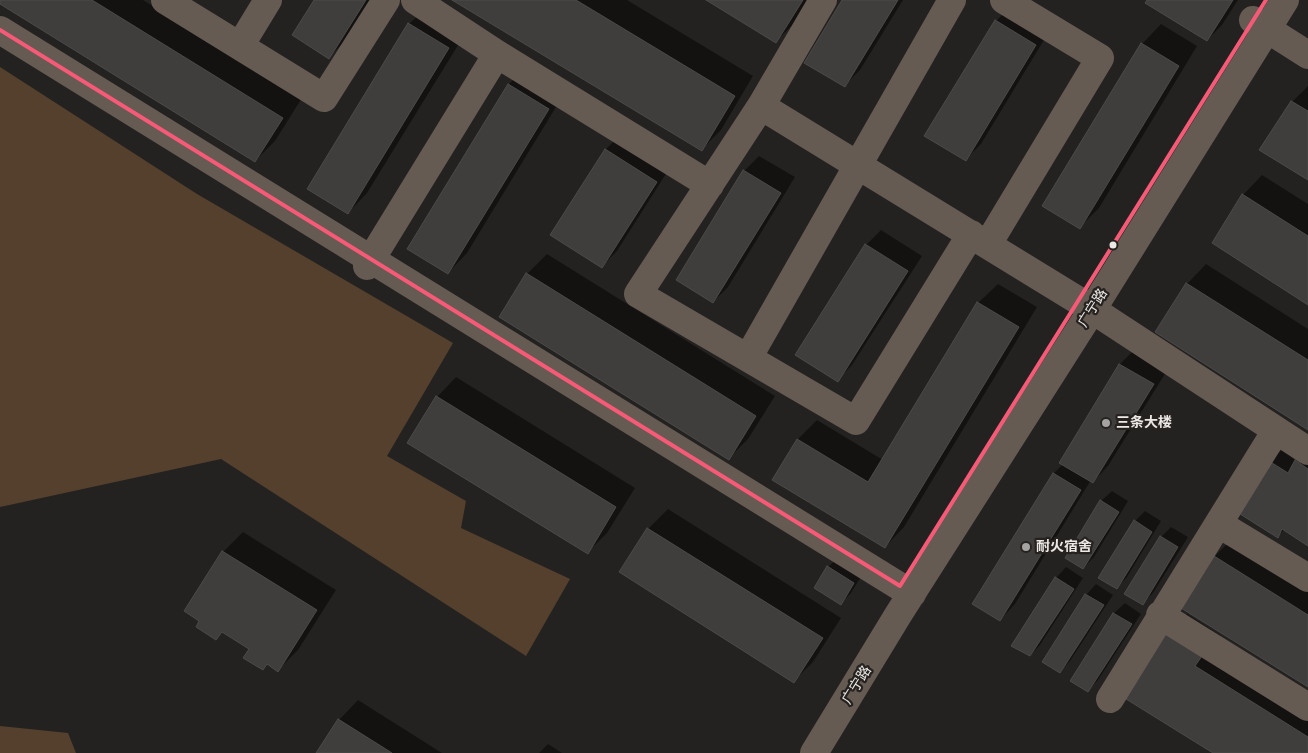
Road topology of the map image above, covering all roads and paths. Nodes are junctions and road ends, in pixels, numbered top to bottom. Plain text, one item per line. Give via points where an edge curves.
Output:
1 (165, 0) edge
2 (268, 0) edge
3 (386, 0) edge
4 (414, 0) edge
5 (823, 0) edge
6 (952, 0) edge
7 (1004, 0) edge
8 (1285, 0) edge
9 (1262, 17) edge
10 (0, 30) edge
11 (0, 43) edge
12 (240, 46) junction
13 (497, 54) junction
14 (1308, 55) edge
15 (761, 106) junction
16 (858, 165) junction
17 (710, 185) junction
18 (979, 239) junction
19 (369, 262) junction
20 (1086, 306) junction
21 (748, 358) junction
22 (1275, 432) junction
23 (1308, 451) edge
24 (1219, 524) junction
25 (1308, 578) edge
26 (903, 597) junction
27 (1160, 615) junction
28 (1110, 698) dead end
29 (1308, 707) edge
30 (814, 753) edge

1 - 12 street
2 - 12 street
3 - 12 street via 324,98
4 - 13 street
5 - 15 street
6 - 16 street
7 - 18 street via 1100,58
8 - 9 street, 广宁路
9 - 14 street
9 - 20 street, 广宁路
10 - 19 street
11 - 19 street
13 - 17 street
13 - 19 street
15 - 16 street
15 - 17 street
16 - 18 street
16 - 21 street
17 - 21 street via 638,294
18 - 20 street
18 - 21 street via 856,421
19 - 26 street
20 - 22 street
20 - 26 street, 广宁路
22 - 23 street
22 - 24 street
24 - 25 street
24 - 27 street
26 - 30 street, 广宁路
27 - 28 street
27 - 29 street

